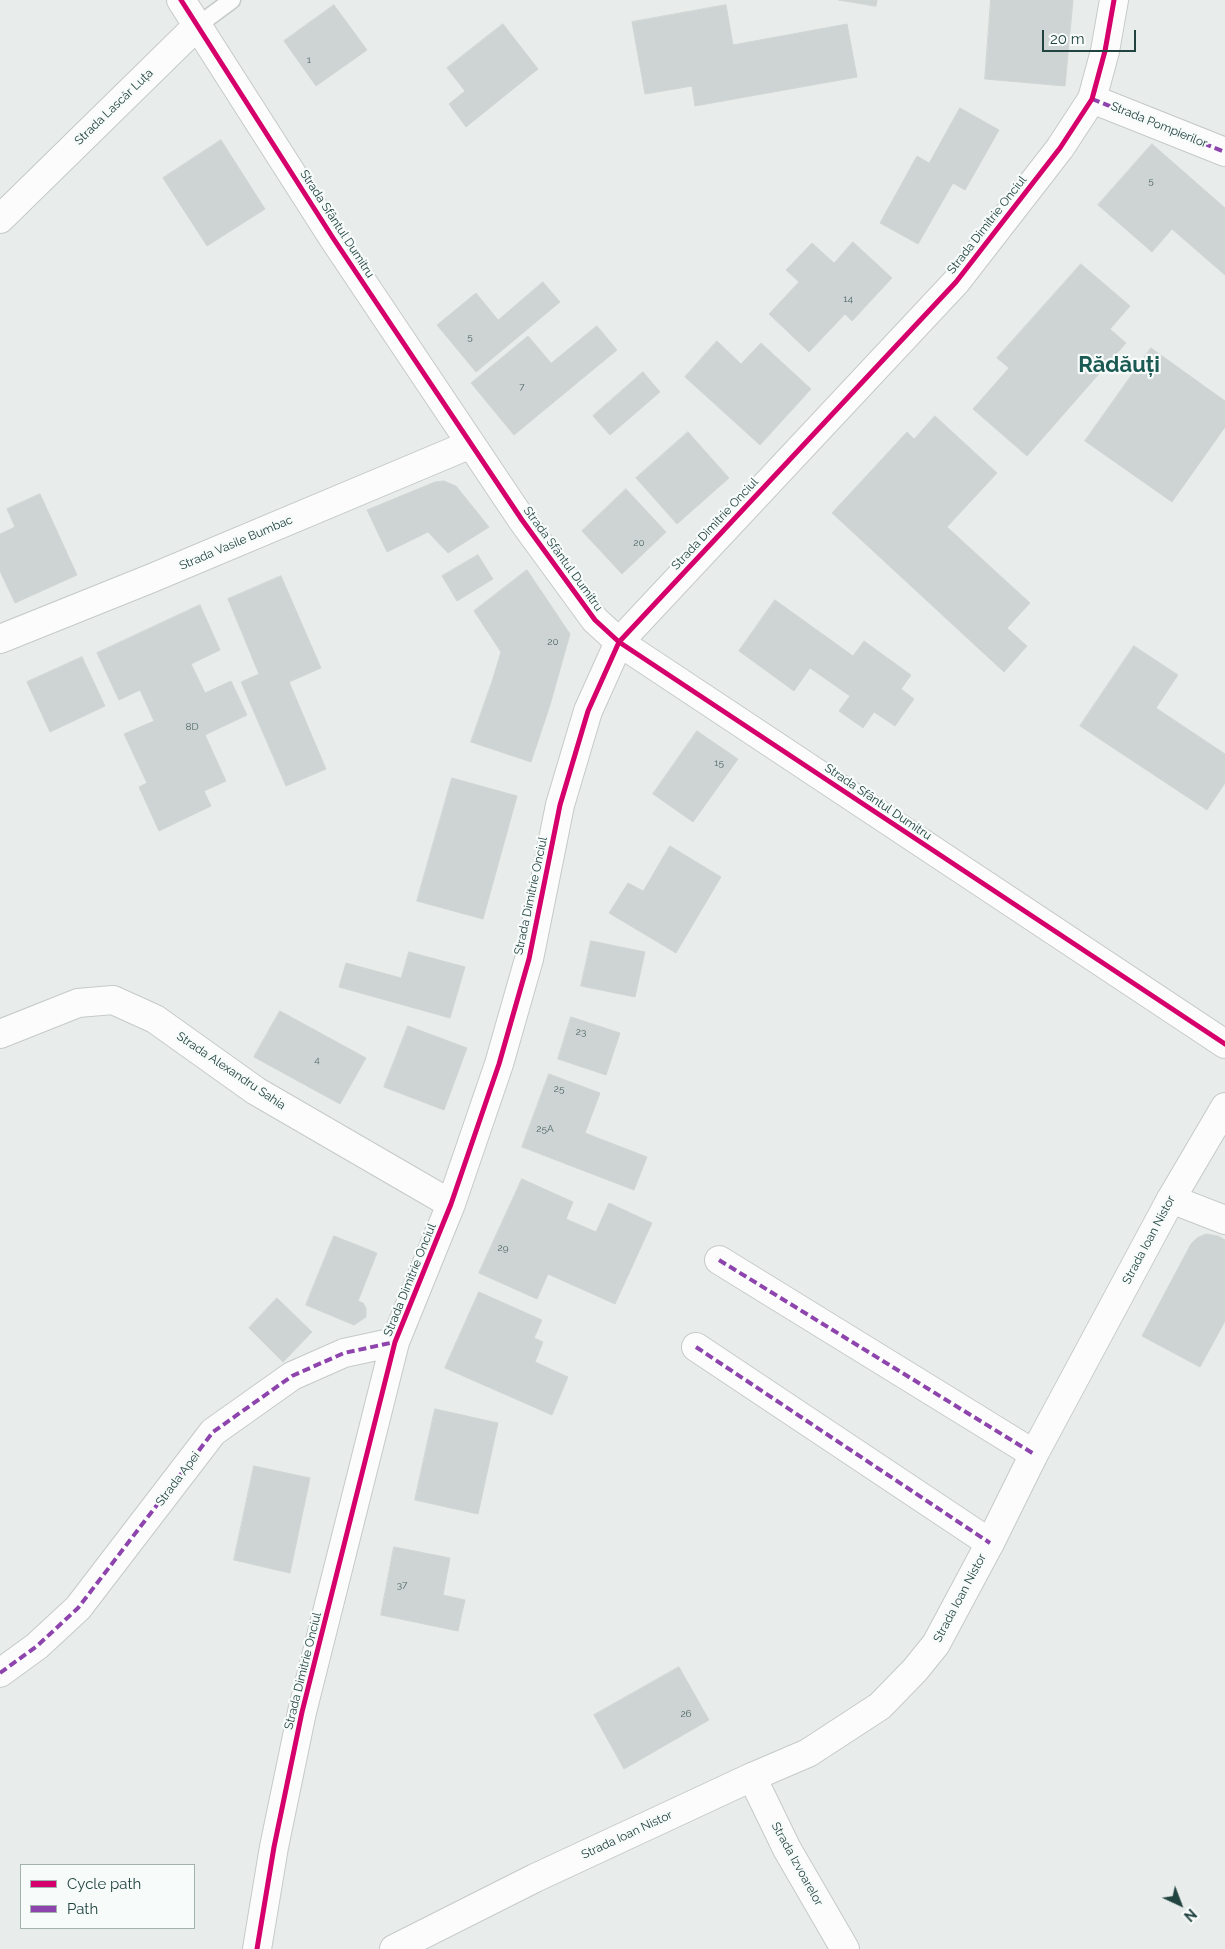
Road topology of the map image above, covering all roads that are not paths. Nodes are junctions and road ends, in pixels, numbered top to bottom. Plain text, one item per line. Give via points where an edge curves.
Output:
1 (181, 0) edge
2 (232, 0) edge
3 (1114, 0) edge
4 (197, 26) junction
5 (1092, 98) junction
6 (1225, 152) edge
7 (0, 219) edge
8 (471, 444) junction
9 (0, 640) edge
10 (619, 642) junction
11 (0, 1034) edge
12 (1225, 1044) edge
13 (1225, 1107) edge
14 (1171, 1199) junction
15 (451, 1204) junction
16 (1225, 1220) edge
17 (719, 1260) dead end
18 (396, 1342) junction
19 (696, 1347) dead end
20 (1034, 1454) junction
21 (990, 1543) junction
22 (0, 1673) edge
23 (752, 1777) junction
24 (257, 1949) edge
25 (394, 1949) edge
26 (845, 1949) edge

1 - 4 street, Strada Sfântul Dumitru
2 - 4 lane, Strada Lascăr Luța
3 - 5 street, Strada Dimitrie Onciul via 1106,51
4 - 7 street, Strada Lascăr Luța
4 - 8 street, Strada Sfântul Dumitru
5 - 6 street, Strada Pompierilor
5 - 10 street, Strada Dimitrie Onciul via 1060,148 956,282
8 - 9 street, Strada Vasile Bumbac
8 - 10 street, Strada Sfântul Dumitru via 595,620
10 - 12 street, Strada Sfântul Dumitru
10 - 15 street, Strada Dimitrie Onciul via 588,711 560,805 526,969 499,1064
11 - 15 street, Strada Alexandru Sahia via 78,1003 113,1000 155,1019 256,1091
13 - 14 street, Strada Ioan Nistor
14 - 16 street
14 - 20 street, Strada Ioan Nistor
15 - 18 street, Strada Dimitrie Onciul
17 - 20 street
18 - 22 street, Strada Apei via 344,1353 292,1376 214,1432 78,1608 37,1646
18 - 24 street, Strada Dimitrie Onciul via 302,1712
19 - 21 street
20 - 21 street, Strada Ioan Nistor
21 - 23 street, Strada Ioan Nistor via 936,1644 880,1706 808,1753
23 - 25 street, Strada Ioan Nistor via 535,1878
23 - 26 street, Strada Izvoarelor via 787,1849

